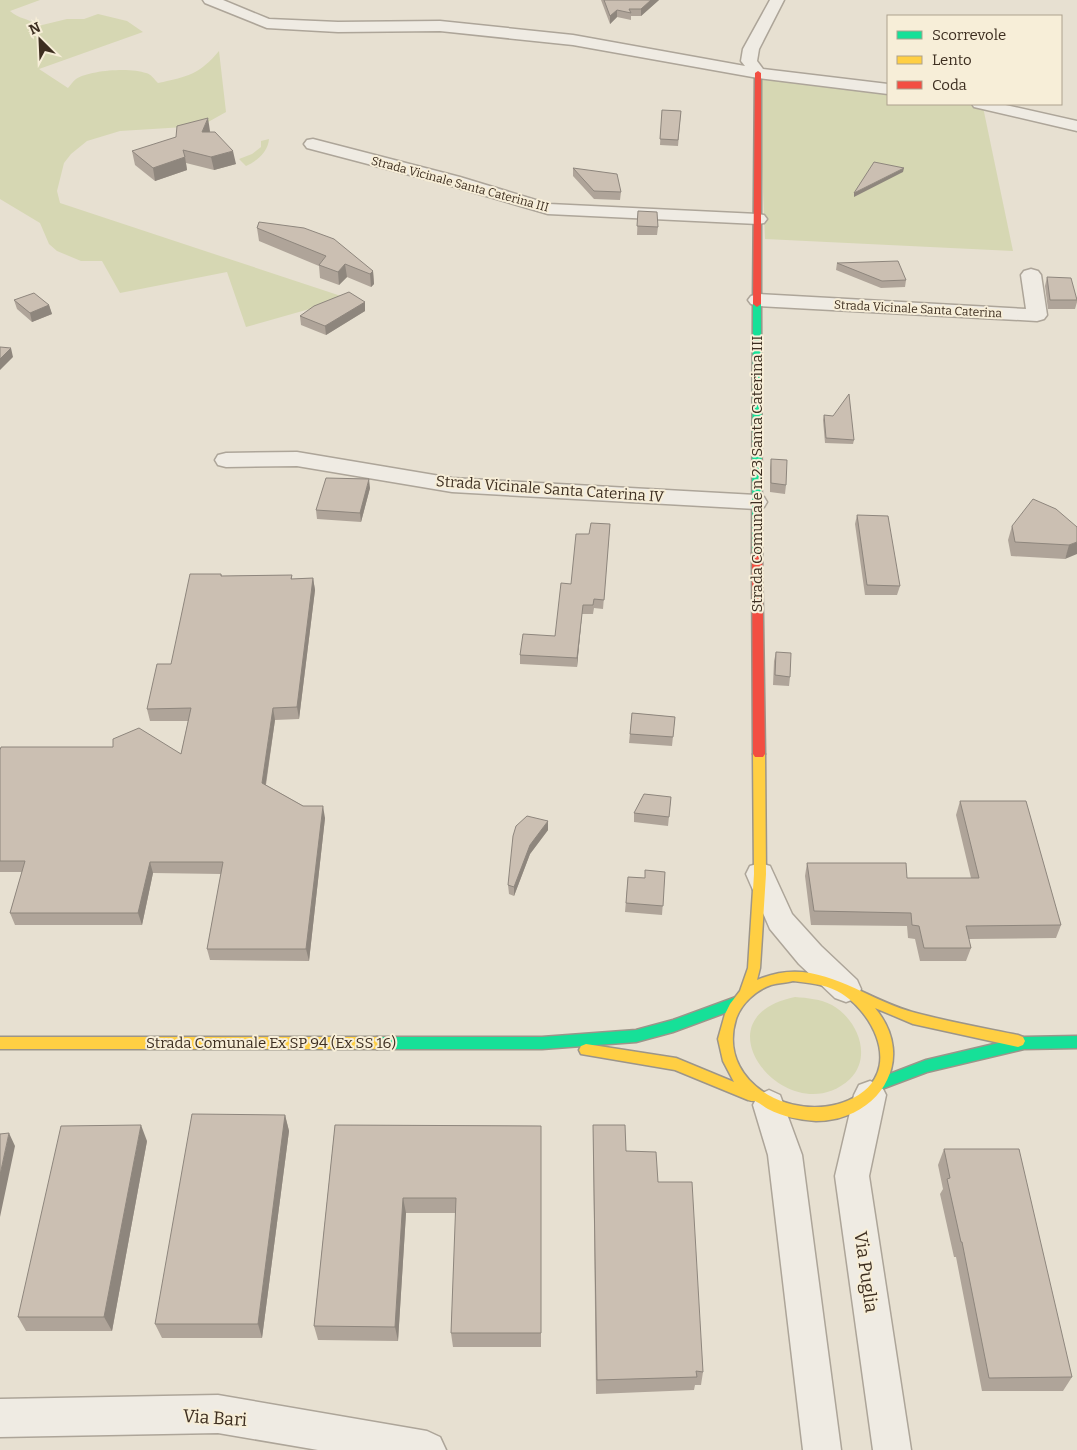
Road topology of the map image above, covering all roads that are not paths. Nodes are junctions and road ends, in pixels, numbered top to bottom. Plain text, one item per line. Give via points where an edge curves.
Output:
1 (210, 0) edge
2 (777, 0) edge
3 (758, 73) junction
4 (887, 89) edge
5 (984, 105) edge
6 (1077, 126) edge
7 (313, 144) dead end
8 (758, 219) junction
9 (1031, 276) dead end
10 (758, 300) junction
11 (226, 460) dead end
12 (756, 502) junction
13 (760, 874) junction
14 (848, 990) junction
15 (746, 994) junction
16 (736, 1003) junction
17 (0, 1042) edge
18 (1077, 1042) edge
19 (542, 1043) junction
20 (1024, 1043) junction
21 (875, 1090) junction
22 (764, 1101) junction
23 (0, 1418) edge
24 (427, 1450) edge
25 (822, 1450) edge
26 (892, 1450) edge

1 - 3 street via 268,23 449,27 573,40
2 - 3 street via 751,49 749,61
3 - 4 street
3 - 8 street, Strada Comunale n.23 Santa Caterina III
5 - 6 street
7 - 8 street, Strada Vicinale Santa Caterina III via 548,209
8 - 10 street, Strada Comunale n.23 Santa Caterina III
9 - 10 street, Strada Vicinale Santa Caterina via 1037,315
10 - 12 street, Strada Comunale n.23 Santa Caterina III
11 - 12 street, Strada Vicinale Santa Caterina IV via 297,459 452,484
12 - 13 street, Strada Comunale n.23 Santa Caterina III
13 - 14 street via 780,921
13 - 15 street, Strada Comunale n.23 Santa Caterina III via 754,968
14 - 15 street via 820,979 793,976 767,981
14 - 20 street via 913,1018
14 - 21 street via 868,1007 880,1025 887,1045 886,1065
15 - 16 street
16 - 19 street, Strada Comunale Ex SP 94 (Ex SS 16) via 636,1036
16 - 22 street via 728,1021 725,1041 730,1062 741,1081
17 - 19 street, Strada Comunale Ex SP 94 (Ex SS 16)
18 - 20 street
19 - 22 street, Strada Comunale Ex SP 94 (Ex SS 16) via 676,1064
20 - 21 street via 926,1066
21 - 22 street via 850,1109 824,1116 796,1114
21 - 26 street, Via Puglia via 852,1176
22 - 25 street via 786,1155
23 - 24 street, Via Bari via 218,1414

